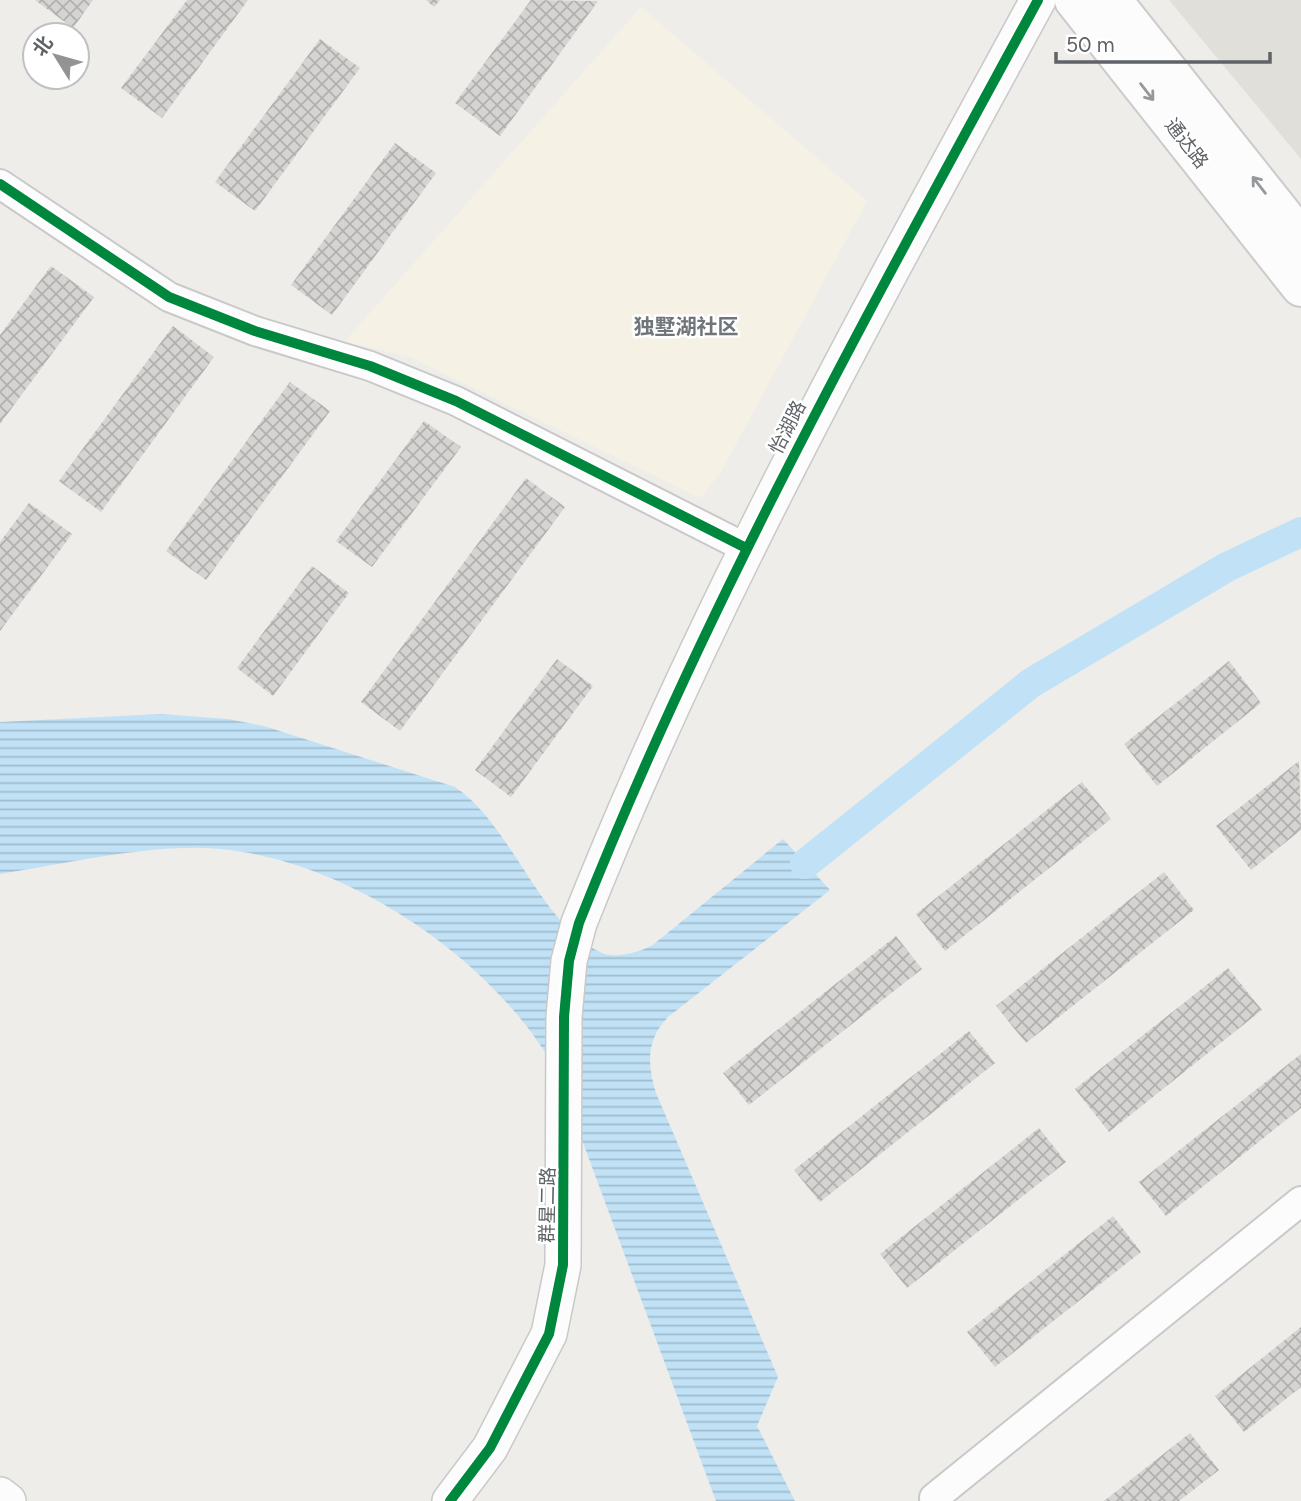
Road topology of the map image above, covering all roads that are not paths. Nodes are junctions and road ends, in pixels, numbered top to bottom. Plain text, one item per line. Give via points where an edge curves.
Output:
1 (1038, 0) edge
2 (1074, 0) edge
3 (1112, 0) edge
4 (0, 184) edge
5 (1301, 238) edge
6 (1301, 286) edge
7 (746, 548) junction
8 (594, 884) joint
9 (1301, 1201) edge
10 (0, 1495) edge
11 (934, 1498) dead end
12 (8, 1501) edge
13 (450, 1501) edge

1 - 7 street, 怡湖路 via 817,407
2 -> 6 main road, 通达路
5 -> 3 main road, 通达路
4 - 7 street via 169,297 254,331 370,366 456,401
7 - 8 street, 怡湖路
8 - 13 street, 群星二路 via 569,961 564,1017 563,1265 549,1334 490,1448
9 - 11 street
10 - 12 street

